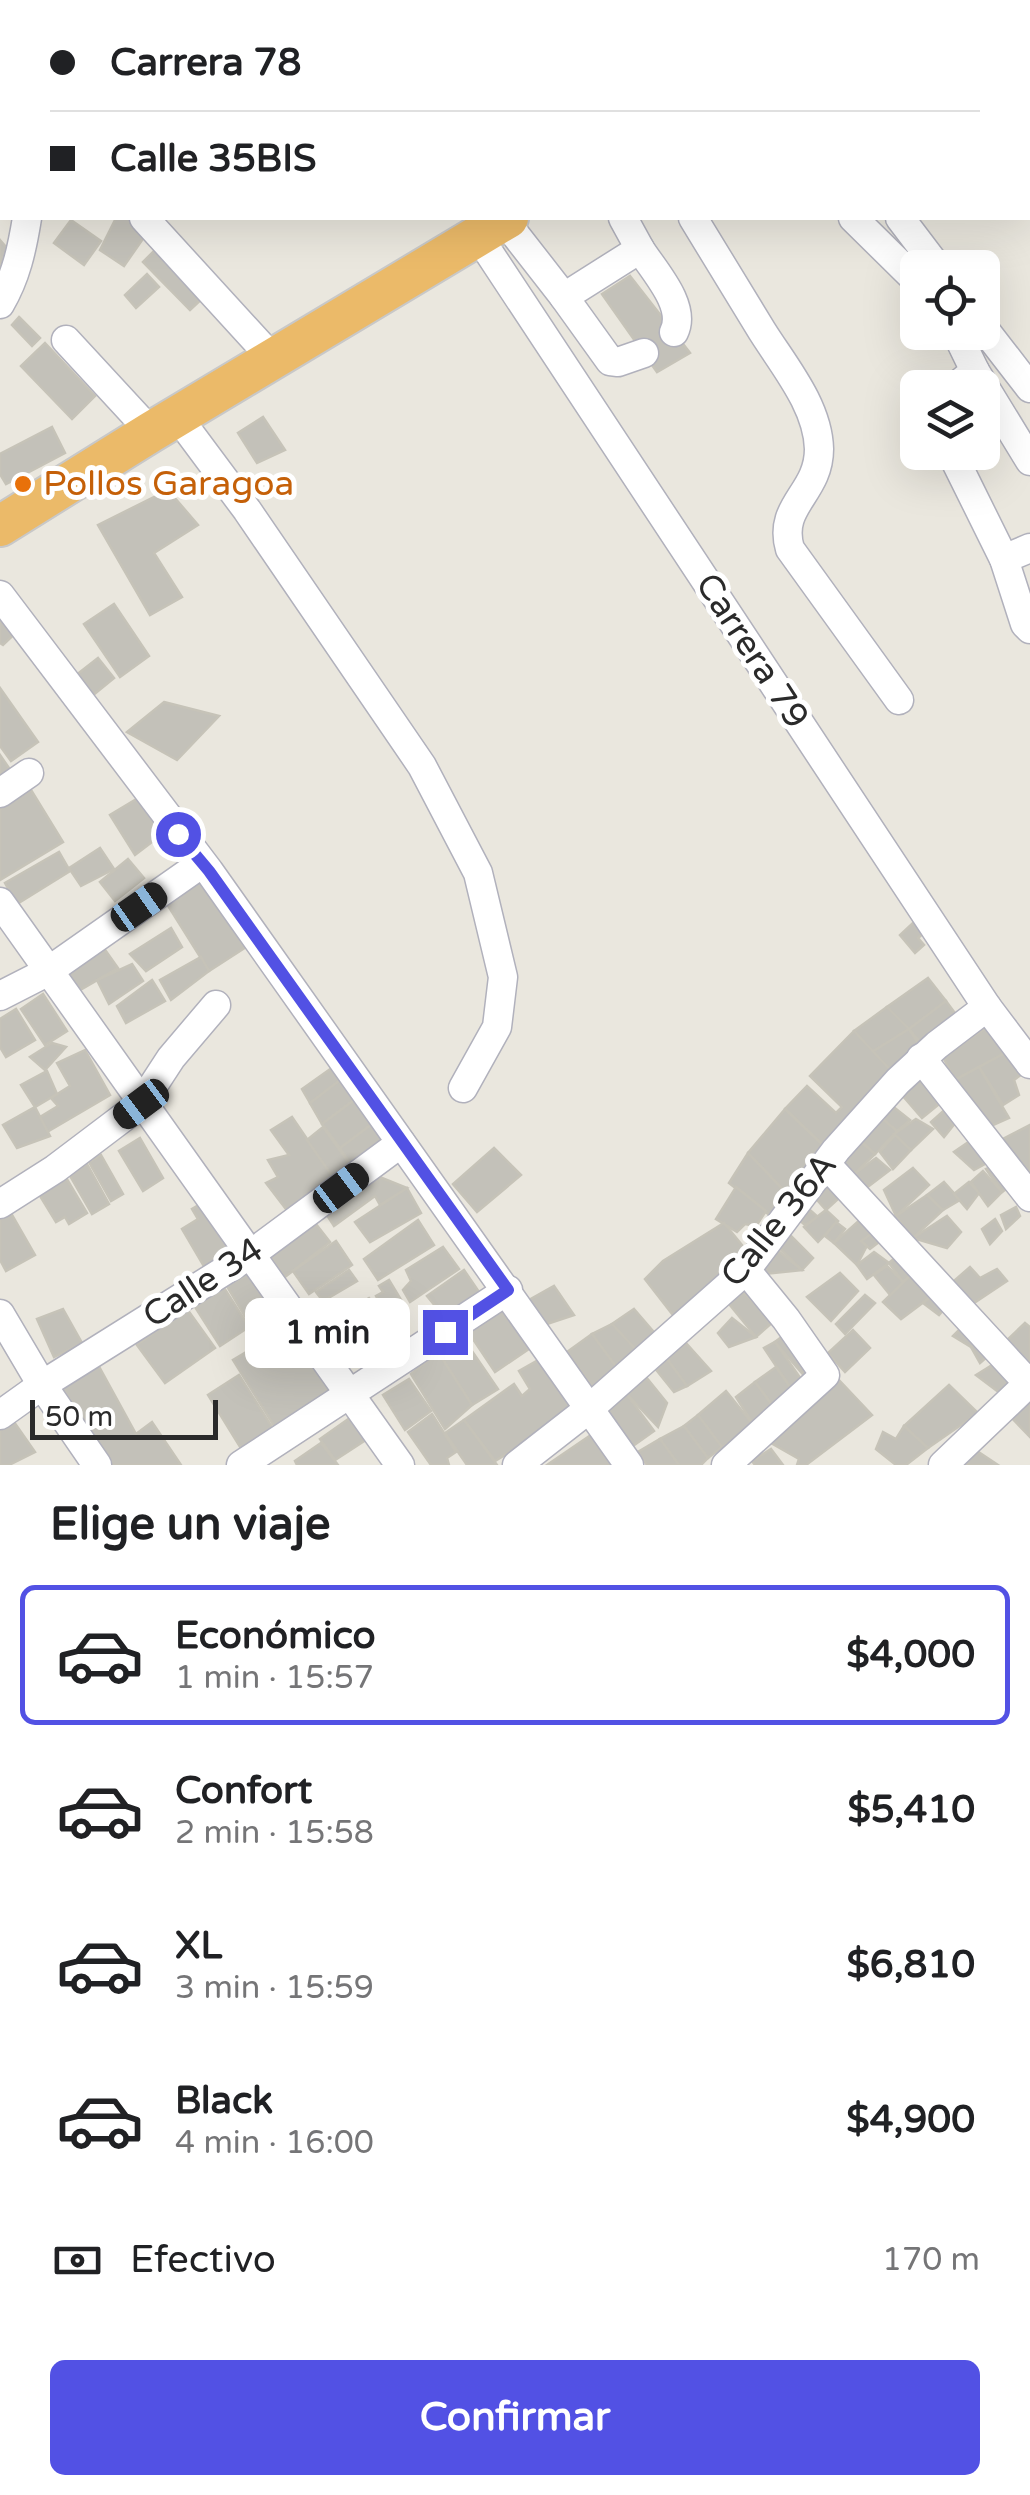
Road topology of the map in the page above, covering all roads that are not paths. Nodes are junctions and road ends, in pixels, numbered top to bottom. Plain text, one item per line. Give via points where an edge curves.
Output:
1 (27, 220) edge
2 (146, 220) edge
3 (624, 220) edge
4 (694, 220) edge
5 (855, 220) edge
6 (902, 220) edge
7 (497, 224) edge
8 (640, 249) junction
9 (924, 250) edge
10 (900, 264) edge
11 (564, 297) junction
12 (0, 304) edge
13 (674, 332) dead end
14 (66, 340) dead end
15 (1000, 349) edge
16 (644, 353) dead end
17 (273, 359) junction
18 (1030, 388) edge
19 (1000, 423) edge
20 (164, 424) junction
21 (1030, 461) edge
22 (963, 470) edge
23 (0, 526) edge
24 (1017, 553) edge
25 (0, 595) edge
26 (1030, 629) edge
27 (899, 700) dead end
28 (30, 772) dead end
29 (0, 793) edge
30 (201, 864) junction
31 (0, 902) edge
32 (47, 972) junction
33 (0, 996) edge
34 (216, 1005) dead end
35 (987, 1006) junction
36 (921, 1058) junction
37 (1030, 1064) edge
38 (462, 1088) dead end
39 (141, 1104) junction
40 (401, 1144) junction
41 (826, 1164) junction
42 (1030, 1197) edge
43 (0, 1204) edge
44 (251, 1254) junction
45 (746, 1270) junction
46 (508, 1290) junction
47 (0, 1314) edge
48 (1029, 1383) edge
49 (42, 1385) junction
50 (350, 1396) junction
51 (590, 1408) junction
52 (0, 1415) edge
53 (97, 1465) edge
54 (241, 1465) edge
55 (400, 1465) edge
56 (517, 1465) edge
57 (628, 1465) edge
58 (726, 1465) edge
59 (942, 1465) edge

1 - 12 street via 16,271
2 - 17 street
3 - 8 street
4 - 27 street via 810,408 819,446 817,475 790,516 790,549
5 - 10 street
6 - 9 street
7 - 11 street
7 - 17 highway
7 - 35 street, Carrera 79
8 - 11 street
8 - 13 street via 678,310
11 - 16 street via 610,361
14 - 20 street
15 - 18 street
17 - 20 highway
19 - 21 street
20 - 23 highway
20 - 38 street via 248,510 422,766 478,873 503,977 497,1027
22 - 24 street
24 - 26 street
25 - 30 street
28 - 29 street
30 - 32 street
30 - 40 street
31 - 32 street
32 - 33 street
32 - 39 street
34 - 39 street
35 - 36 street, Calle 36A
35 - 37 street, Carrera 79
36 - 41 street, Calle 36A
36 - 42 street
39 - 43 street
39 - 44 street
40 - 44 street, Calle 34
40 - 46 street
41 - 45 street, Calle 36A
41 - 48 street
44 - 49 street, Calle 34
44 - 50 street
45 - 51 street, Calle 36A
45 - 58 street via 824,1375
46 - 50 street
46 - 51 street
47 - 49 street
48 - 59 street
49 - 52 street, Calle 34
49 - 53 street
50 - 54 street
50 - 55 street
51 - 56 street, Calle 36A
51 - 57 street

